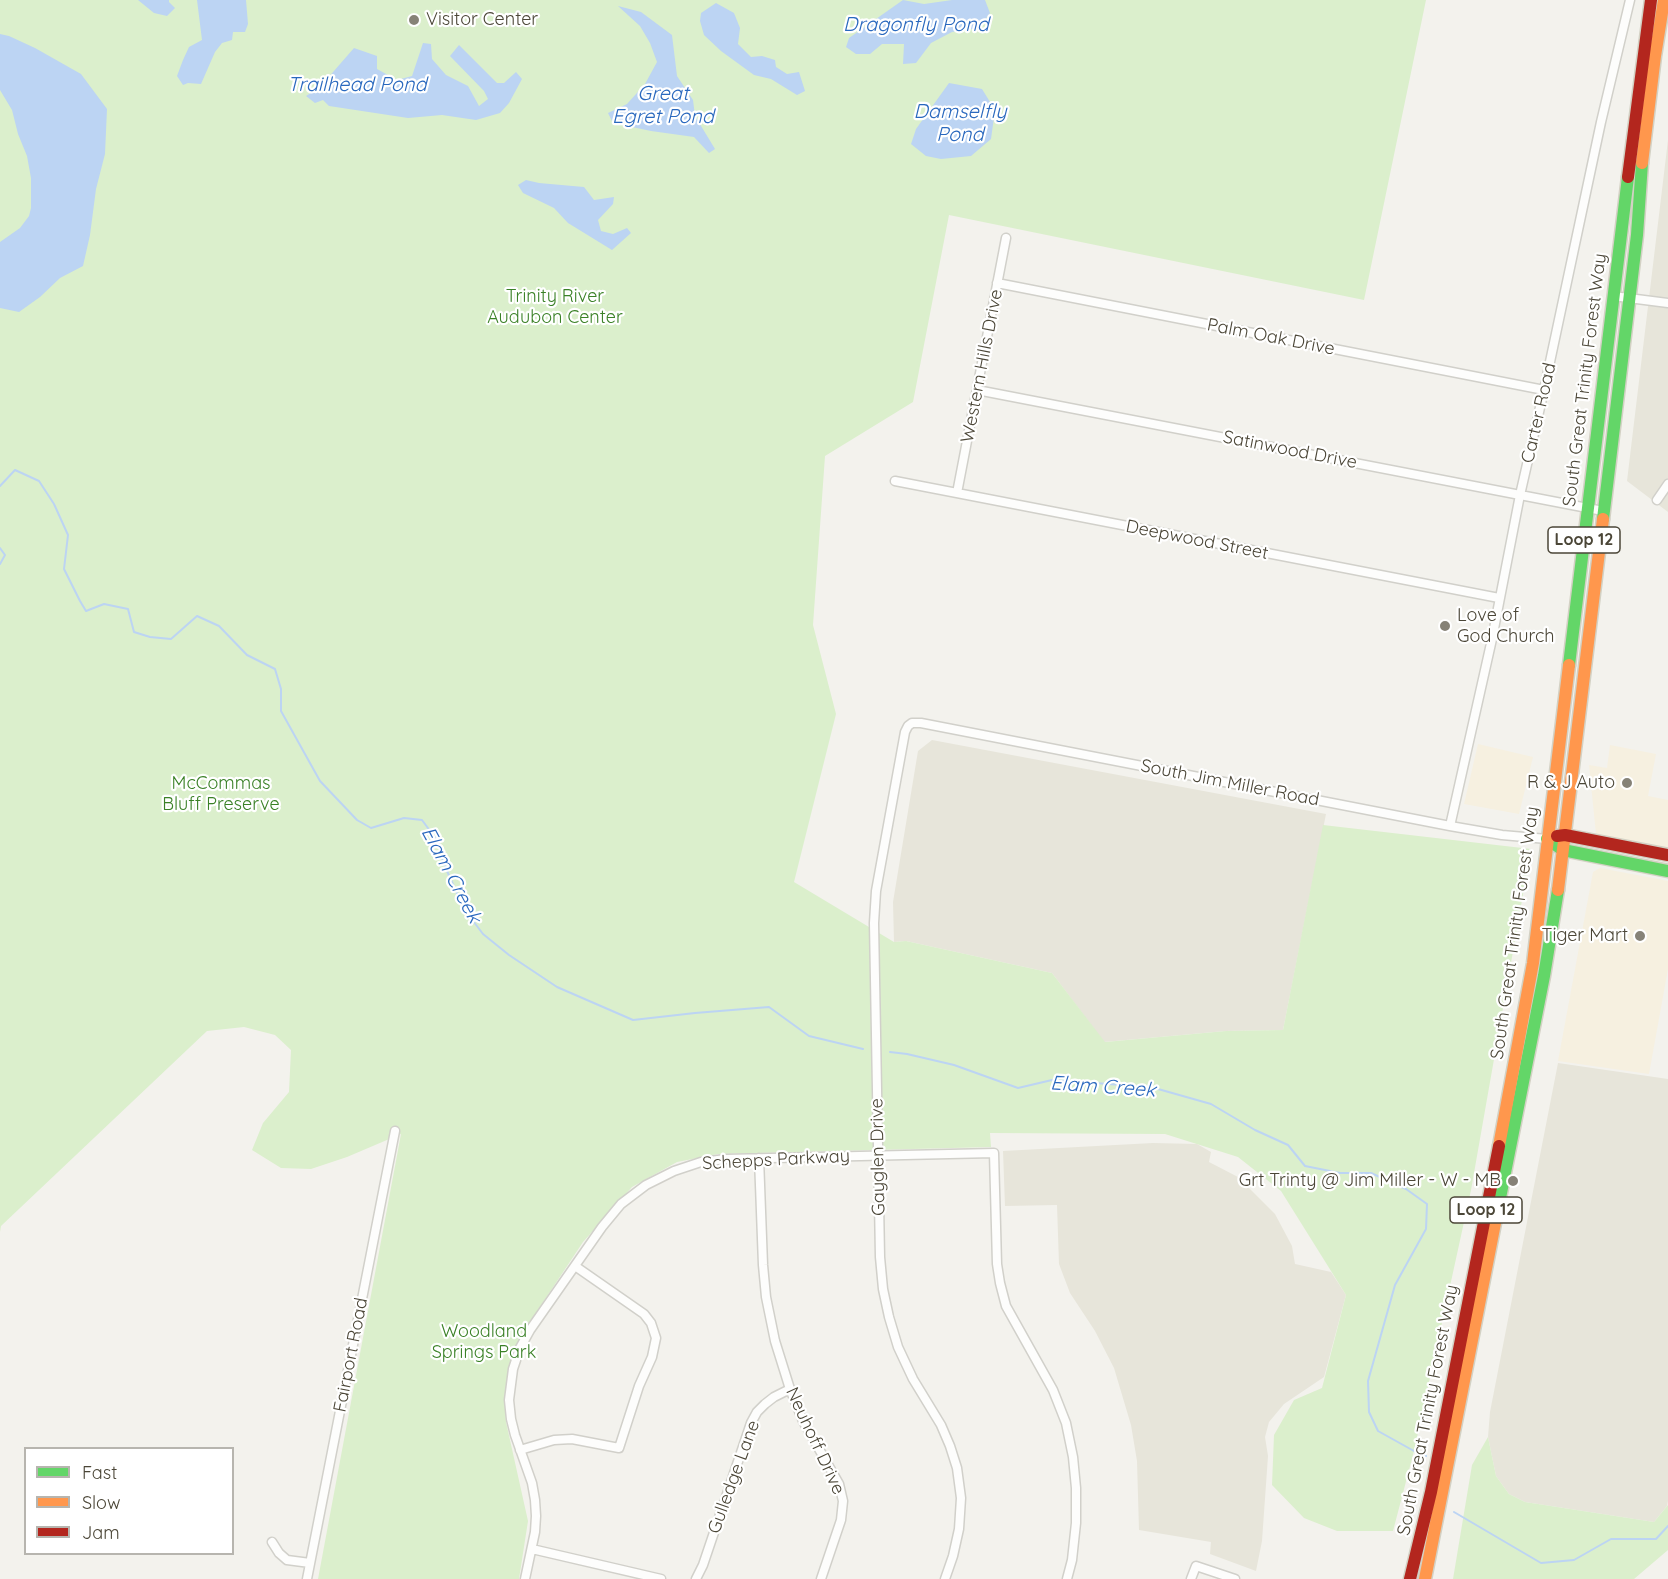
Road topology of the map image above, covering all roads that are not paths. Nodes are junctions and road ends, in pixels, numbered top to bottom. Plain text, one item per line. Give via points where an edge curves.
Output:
1 (1630, 0) edge
2 (1651, 0) edge
3 (1664, 0) edge
4 (1006, 238) dead end
5 (997, 284) junction
6 (1613, 296) junction
7 (1629, 298) junction
8 (1668, 303) edge
9 (977, 390) junction
10 (1544, 390) junction
11 (896, 481) dead end
12 (1668, 484) edge
13 (957, 493) junction
14 (1520, 495) junction
15 (1657, 500) dead end
16 (1588, 508) junction
17 (1603, 511) junction
18 (1499, 598) junction
19 (912, 723) joint
20 (1450, 826) junction
21 (1565, 835) junction
22 (1547, 839) junction
23 (1563, 850) junction
24 (1668, 855) edge
25 (1668, 871) edge
26 (395, 1131) dead end
27 (878, 1155) junction
28 (759, 1158) junction
29 (575, 1266) junction
30 (790, 1389) junction
31 (520, 1450) junction
32 (272, 1542) dead end
33 (532, 1549) junction
34 (310, 1563) junction
35 (307, 1579) edge
36 (525, 1579) edge
37 (661, 1579) edge
38 (696, 1579) edge
39 (821, 1579) edge
40 (945, 1579) edge
41 (1067, 1579) edge
42 (1191, 1579) edge
43 (1235, 1579) edge
44 (1410, 1579) edge
45 (1425, 1579) edge

1 - 10 street, Carter Road
2 - 6 main road, South Great Trinity Forest Way / Loop 12
3 - 7 main road, South Great Trinity Forest Way / Loop 12 via 1644,142
4 - 5 street, Western Hills Drive
5 - 9 street, Western Hills Drive
5 - 10 street, Palm Oak Drive
6 - 7 street
6 - 16 main road, South Great Trinity Forest Way / Loop 12
7 - 8 street
7 - 17 main road, South Great Trinity Forest Way / Loop 12
9 - 13 street, Western Hills Drive
9 - 14 street, Satinwood Drive
10 - 14 street, Carter Road
11 - 13 street, Deepwood Street
12 - 15 street
13 - 18 street, Deepwood Street
14 - 16 street, Satinwood Drive
14 - 18 street, Carter Road
16 - 17 street, Satinwood Drive
16 - 22 main road, South Great Trinity Forest Way / Loop 12
17 - 21 main road, South Great Trinity Forest Way / Loop 12
18 - 20 street, Carter Road
19 - 20 street, South Jim Miller Road
19 - 27 street, Gayglen Drive via 905,732 876,891
20 - 22 street, South Jim Miller Road
21 - 22 main road
21 - 23 main road, South Great Trinity Forest Way / Loop 12
21 - 24 main road
22 - 23 main road
22 - 44 main road, South Great Trinity Forest Way / Loop 12 via 1522,1027 1431,1492
23 - 25 main road
23 - 45 main road, South Great Trinity Forest Way / Loop 12 via 1544,976
26 - 34 street, Fairport Road
27 - 28 street, Schepps Parkway
27 - 40 street, Gayglen Drive via 880,1257 889,1317 898,1347 941,1425 957,1468 961,1498 959,1529
27 - 41 street, Schepps Parkway via 994,1152 1000,1283 1010,1314 1053,1390 1066,1423 1073,1457 1076,1523
28 - 29 street, Schepps Parkway via 700,1162 646,1185 621,1204
28 - 30 street, Neuhoff Drive via 766,1298
29 - 31 street, Schepps Parkway via 530,1330 513,1369 509,1400
29 - 31 street via 644,1314 656,1338 652,1357 619,1448 563,1439
30 - 38 street, Gulledge Lane via 765,1404 751,1423
30 - 39 street, Neuhoff Drive via 803,1421 839,1484 843,1501 841,1520
31 - 33 street, Schepps Parkway via 535,1500
32 - 34 street via 287,1560
33 - 36 street, Schepps Parkway
33 - 37 street
34 - 35 street, Fairport Road
42 - 43 street via 1196,1566

